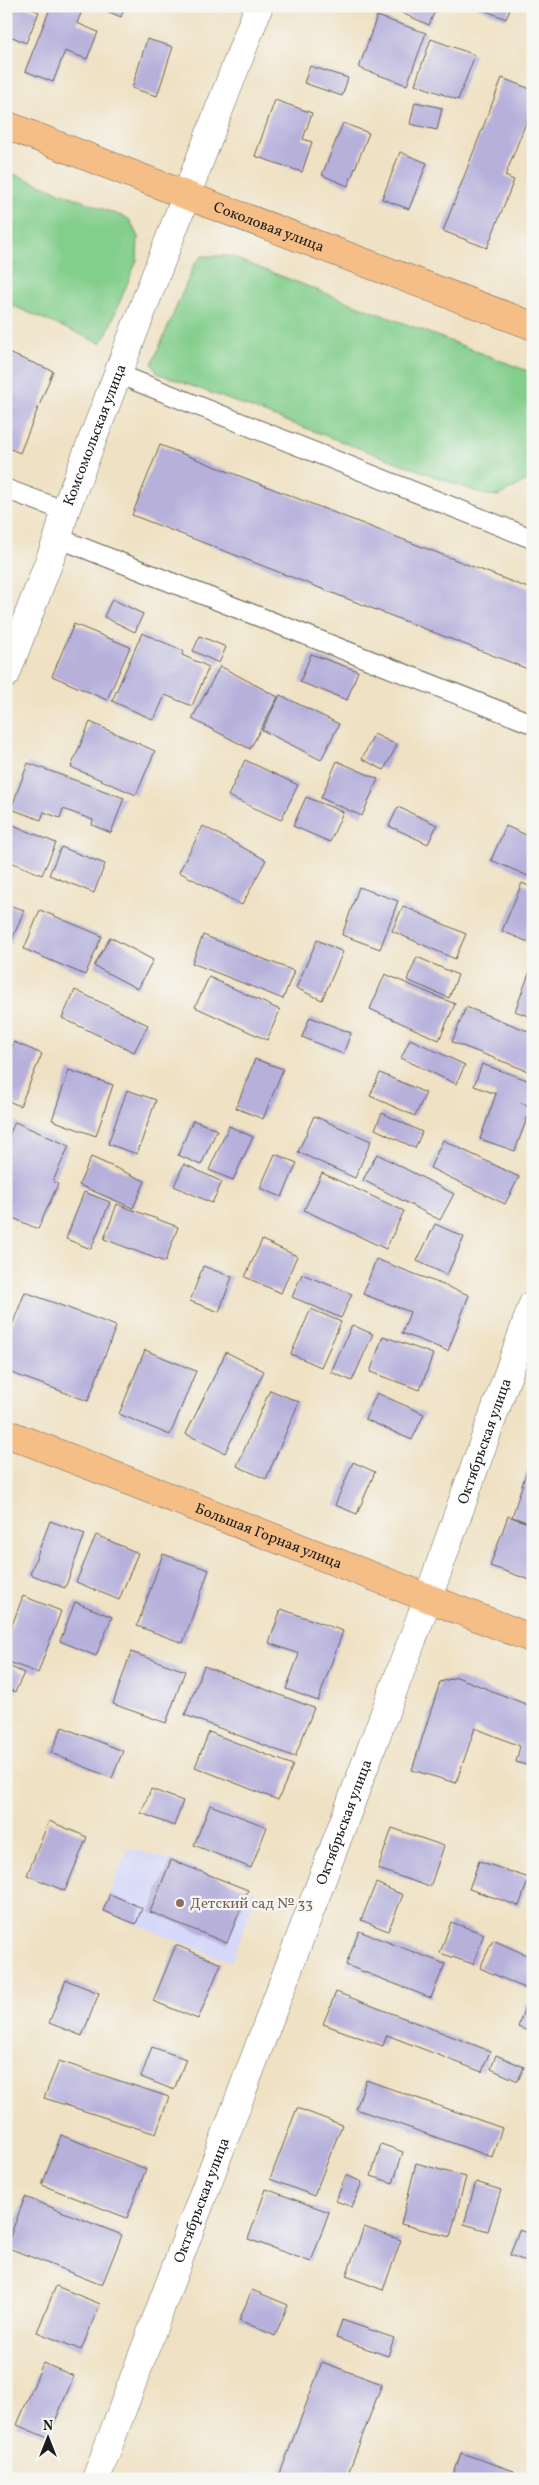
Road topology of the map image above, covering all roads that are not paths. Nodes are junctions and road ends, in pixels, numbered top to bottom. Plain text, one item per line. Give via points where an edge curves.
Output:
1 (259, 6) edge
2 (6, 125) edge
3 (188, 196) junction
4 (533, 326) edge
5 (118, 374) junction
6 (6, 489) edge
7 (65, 512) junction
8 (58, 538) junction
9 (533, 539) edge
10 (6, 674) edge
11 (533, 724) edge
12 (533, 1304) edge
13 (6, 1432) edge
14 (428, 1598) junction
15 (533, 1639) edge
16 (96, 2479) edge

1 - 3 street, Комсомольская улица
2 - 3 main road, Соколовая улица
3 - 4 main road, Соколовая улица
3 - 5 street, Комсомольская улица
5 - 7 street, Комсомольская улица
5 - 9 lane
6 - 7 lane
7 - 8 street, Комсомольская улица
8 - 10 street, Комсомольская улица
8 - 11 lane
12 - 14 street, Октябрьская улица
13 - 14 main road, Большая Горная улица
14 - 15 main road, Большая Горная улица
14 - 16 street, Октябрьская улица

